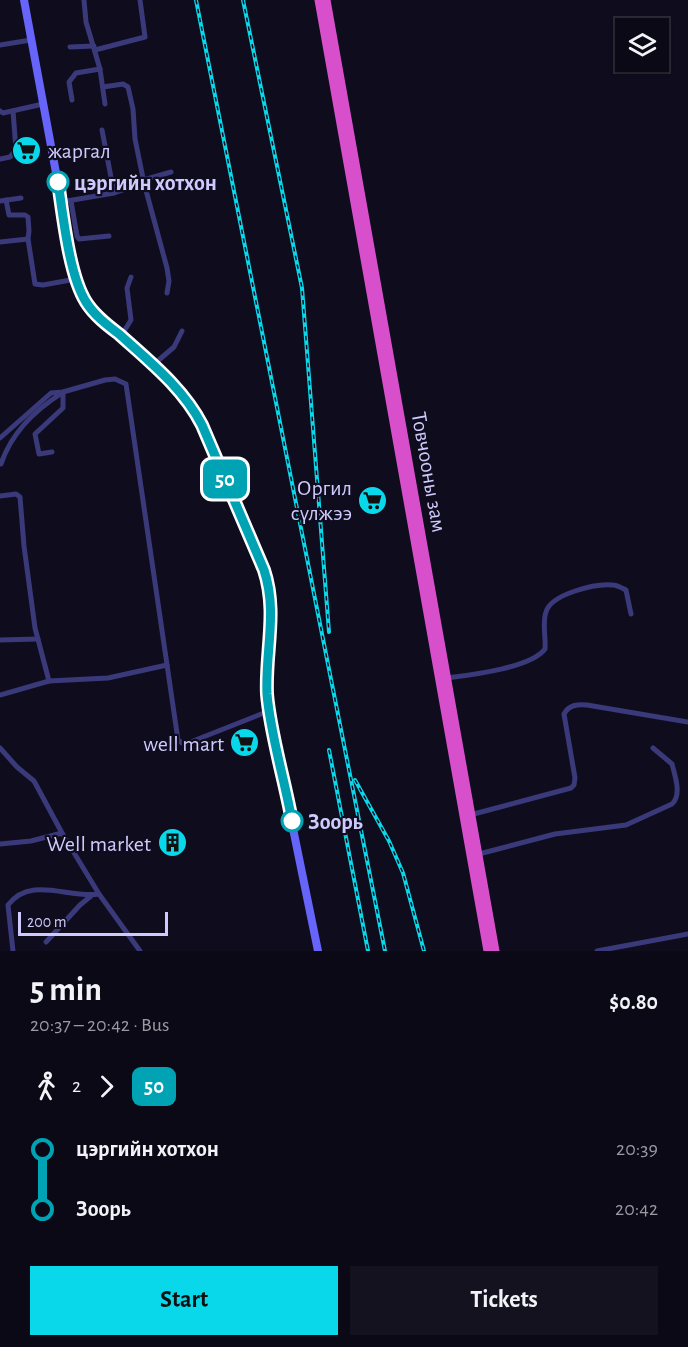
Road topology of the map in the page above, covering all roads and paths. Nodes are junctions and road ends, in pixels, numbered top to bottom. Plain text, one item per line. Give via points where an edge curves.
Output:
1 (24, 0) edge
2 (84, 0) edge
3 (140, 0) edge
4 (320, 0) edge
5 (326, 0) edge
6 (31, 40) junction
7 (0, 45) edge
8 (70, 47) dead end
9 (94, 48) junction
10 (100, 69) junction
11 (103, 87) junction
12 (72, 100) dead end
13 (43, 104) junction
14 (105, 104) dead end
15 (0, 111) edge
16 (13, 111) junction
17 (102, 130) dead end
18 (0, 159) edge
19 (171, 172) dead end
20 (144, 183) junction
21 (114, 193) junction
22 (21, 198) dead end
23 (3, 200) edge
24 (66, 201) junction
25 (109, 236) dead end
26 (28, 239) junction
27 (0, 242) edge
28 (131, 277) dead end
29 (76, 279) junction
30 (167, 293) dead end
31 (182, 331) dead end
32 (121, 336) junction
33 (153, 365) junction
34 (63, 392) junction
35 (0, 438) edge
36 (52, 452) dead end
37 (1, 464) edge
38 (0, 496) edge
39 (631, 614) dead end
40 (38, 639) junction
41 (0, 640) edge
42 (167, 665) junction
43 (447, 678) junction
44 (49, 681) junction
45 (0, 695) edge
46 (269, 711) junction
47 (688, 722) edge
48 (0, 748) edge
49 (653, 748) dead end
50 (469, 816) junction
51 (62, 832) junction
52 (0, 844) edge
53 (479, 854) junction
54 (99, 894) junction
55 (92, 896) junction
56 (688, 934) edge
57 (46, 942) dead end
58 (13, 951) edge
59 (140, 951) edge
60 (318, 951) edge
61 (488, 951) edge
62 (495, 951) edge
63 (597, 951) edge

1 - 6 main road
2 - 9 street
3 - 9 street via 145,37
4 - 50 highway, Товчооны зам
5 - 43 highway, Товчооны зам
6 - 7 street
6 - 13 main road
8 - 9 street
9 - 10 street
10 - 11 street
10 - 12 street via 75,73 69,82
11 - 14 street
11 - 20 street via 128,87
13 - 16 street
13 - 24 main road
15 - 16 street
16 - 18 street via 16,150 10,157
17 - 21 street
19 - 20 street
20 - 21 street
20 - 30 street via 167,268
21 - 24 street
22 - 23 street
23 - 26 street via 9,215 27,216
24 - 25 street via 79,239
24 - 29 main road
26 - 27 street
26 - 29 street via 35,284
28 - 32 street via 127,288 131,320
29 - 32 main road via 89,307
31 - 33 street via 174,347
32 - 33 main road
33 - 46 main road via 181,393 198,418 264,570 272,615
34 - 35 street via 51,393
34 - 36 street via 63,408 35,434 39,454
34 - 37 street via 17,431
34 - 42 street via 115,379 128,387
38 - 40 street via 20,497
39 - 43 street via 626,590 614,585 561,596 546,612 545,649 537,657
40 - 41 street
40 - 44 street
42 - 44 street via 108,678
42 - 46 street via 177,738 182,743
43 - 50 highway, Товчооны зам
44 - 45 street
46 - 60 main road
47 - 50 street via 573,706 564,714 574,785
48 - 51 street via 34,781
49 - 53 street via 672,764 677,794 672,804 626,825 555,834
50 - 53 highway, Товчооны зам
50 - 61 highway, Товчооны зам
51 - 52 street via 32,841
51 - 54 street
53 - 62 highway, Товчооны зам
54 - 55 street
54 - 59 street
55 - 57 street
55 - 58 street via 46,890 15,895 8,905
56 - 63 street

